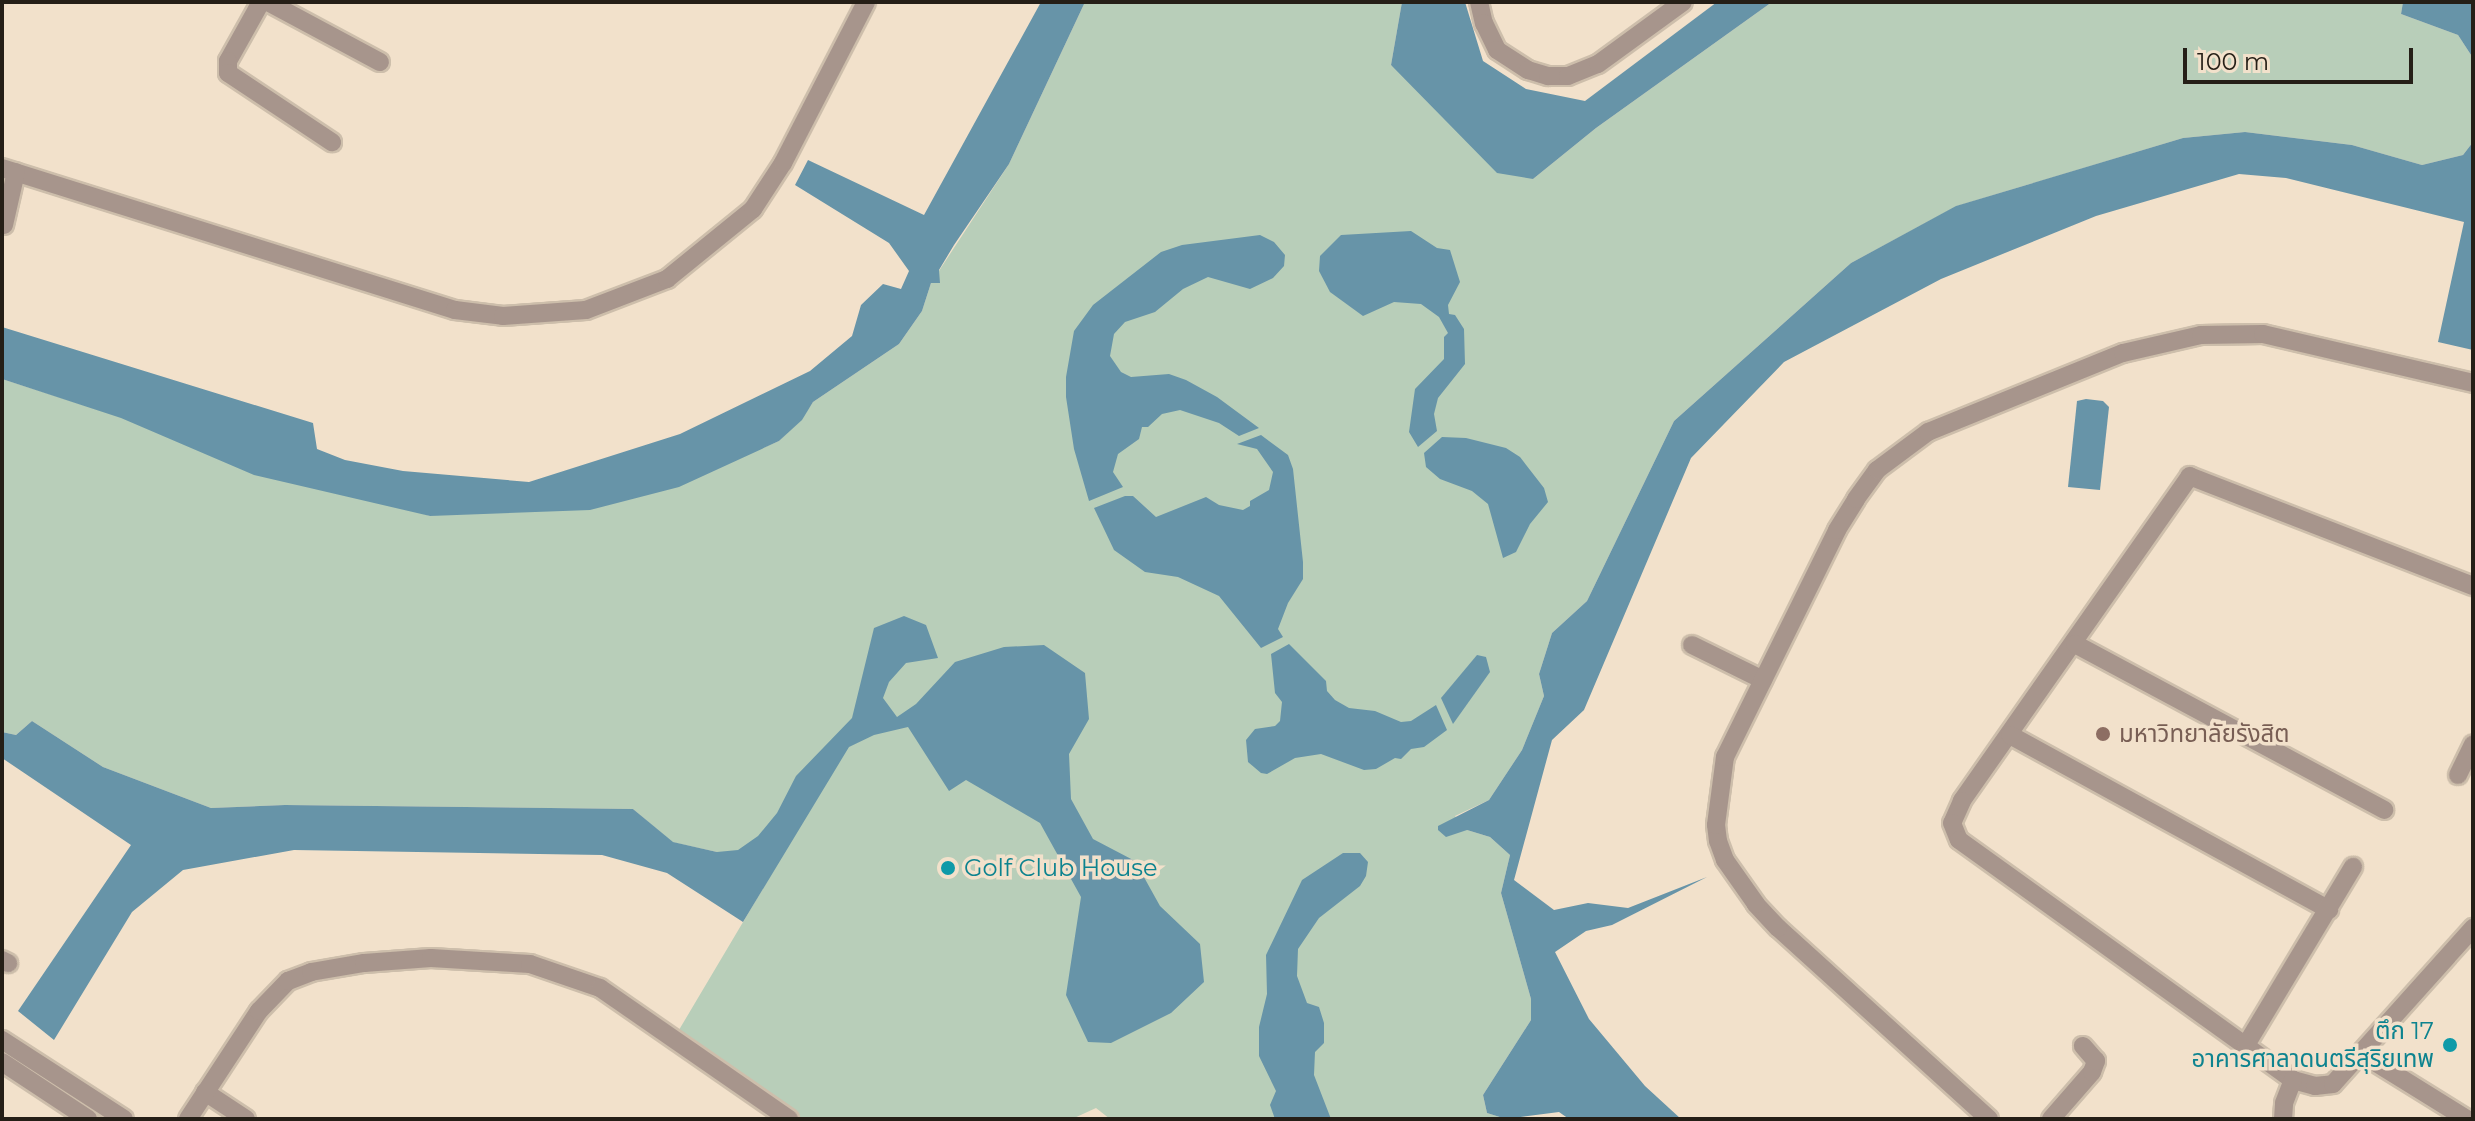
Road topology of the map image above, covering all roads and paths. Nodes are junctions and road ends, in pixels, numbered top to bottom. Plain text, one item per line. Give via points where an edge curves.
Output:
1 (261, 2) edge
2 (268, 2) edge
3 (866, 2) edge
4 (1479, 2) edge
5 (1683, 2) edge
6 (380, 62) dead end
7 (332, 142) dead end
8 (9, 170) edge
9 (4, 225) dead end
10 (2473, 383) edge
11 (2473, 586) edge
12 (2075, 644) junction
13 (1692, 645) dead end
14 (1763, 680) junction
15 (2010, 735) junction
16 (2473, 744) edge
17 (2458, 775) dead end
18 (2384, 810) dead end
19 (2353, 867) dead end
20 (2329, 910) junction
21 (2473, 928) edge
22 (2, 1040) edge
23 (2246, 1045) junction
24 (2083, 1046) dead end
25 (2362, 1054) junction
26 (2, 1062) edge
27 (2293, 1080) junction
28 (205, 1092) junction
29 (88, 1119) edge
30 (124, 1119) edge
31 (188, 1119) edge
32 (246, 1119) edge
33 (789, 1119) edge
34 (1989, 1119) edge
35 (2051, 1119) edge
36 (2283, 1119) edge
37 (2467, 1119) edge

1 - 7 street via 228,61 228,73
2 - 6 street
3 - 8 street via 783,163 753,209 667,279 586,310 503,316 455,310
4 - 5 street via 1497,50 1528,70 1568,76 1598,64
8 - 9 street
10 - 14 street via 2263,334 2234,332 2123,353 1980,409 1928,432 1877,470 1837,530
11 - 12 street via 2190,476
12 - 15 street
12 - 18 street
13 - 14 street
14 - 34 street via 1725,757 1719,785 1716,825 1725,860 1778,928
15 - 20 street
15 - 23 street via 1956,813 1952,831
16 - 17 street
19 - 20 street
20 - 23 street
21 - 25 street
22 - 30 street
23 - 27 street
24 - 35 street via 2096,1061 2092,1072
25 - 27 street via 2333,1084
25 - 37 street
26 - 29 street
27 - 36 street
28 - 31 street
28 - 32 street
28 - 33 street via 259,1011 288,981 364,963 476,960 530,964 600,988

